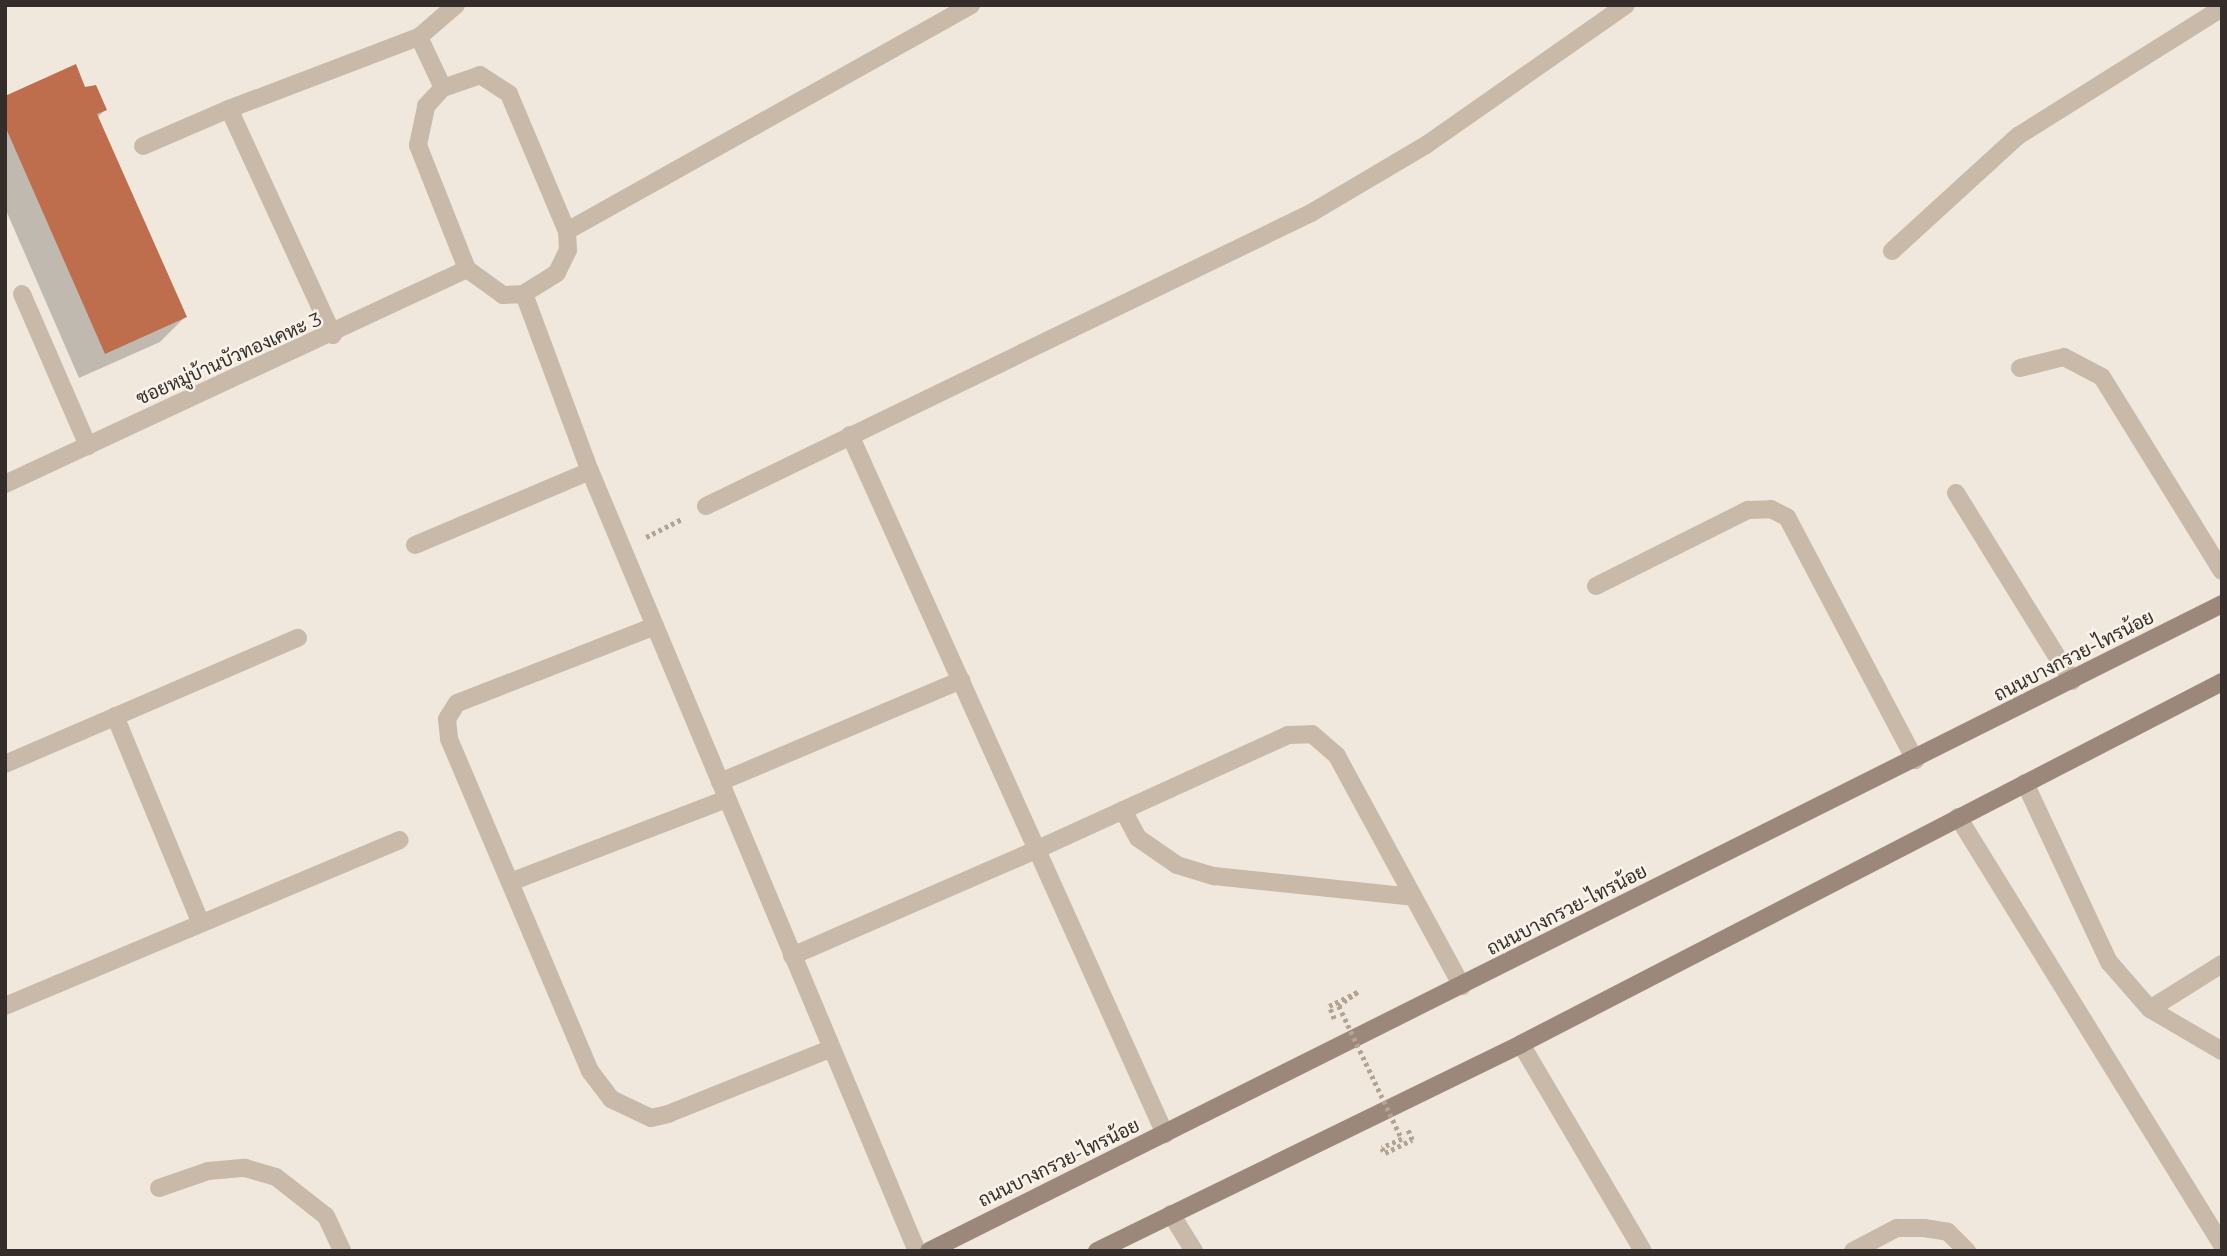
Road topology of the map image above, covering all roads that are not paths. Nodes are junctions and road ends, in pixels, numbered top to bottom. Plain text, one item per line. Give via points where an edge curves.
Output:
1 (456, 5) edge
2 (971, 5) edge
3 (1626, 5) edge
4 (2222, 8) edge
5 (419, 37) junction
6 (443, 88) junction
7 (229, 109) junction
8 (144, 146) dead end
9 (567, 231) junction
10 (1892, 251) dead end
11 (467, 269) junction
12 (22, 294) dead end
13 (524, 294) junction
14 (332, 335) junction
15 (2020, 368) dead end
16 (850, 435) junction
17 (88, 446) junction
18 (590, 471) junction
19 (5, 484) edge
20 (1956, 493) dead end
21 (706, 506) road end
22 (415, 545) dead end
23 (2222, 571) edge
24 (1597, 586) dead end
25 (2222, 604) edge
26 (655, 626) junction
27 (298, 638) dead end
28 (961, 680) junction
29 (2071, 681) junction
30 (2222, 682) edge
31 (115, 716) junction
32 (1915, 760) junction
33 (5, 764) edge
34 (720, 782) junction
35 (2025, 783) junction
36 (727, 799) junction
37 (1123, 810) junction
38 (1958, 817) junction
39 (398, 840) dead end
40 (1038, 849) junction
41 (513, 881) junction
42 (1413, 897) junction
43 (199, 919) junction
44 (792, 956) junction
45 (2222, 964) edge
46 (1462, 986) junction
47 (5, 1006) edge
48 (2150, 1009) junction
49 (1521, 1044) junction
50 (830, 1049) junction
51 (2222, 1051) edge
52 (1165, 1134) junction
53 (159, 1188) dead end
54 (1171, 1214) junction
55 (2222, 1245) edge
56 (342, 1251) edge
57 (917, 1251) edge
58 (929, 1251) edge
59 (1097, 1251) edge
60 (1194, 1251) edge
61 (1643, 1251) edge
62 (1853, 1251) edge
63 (1967, 1251) edge

1 - 5 street
2 - 9 street
3 - 16 street via 1426,145 1311,213
4 - 10 street via 2018,136
5 - 6 street
5 - 7 street
6 - 9 street via 480,75 509,94
6 - 11 street via 426,106 418,145
7 - 8 street
7 - 14 street
9 - 13 street via 568,250 557,273
11 - 13 street via 503,295
11 - 14 street, ซอยหมู่บ้านบัวทองเคหะ 3
12 - 17 street
13 - 18 street
14 - 17 street, ซอยหมู่บ้านบัวทองเคหะ 3
15 - 23 street via 2064,357 2102,377
16 - 21 street
16 - 28 street
17 - 19 street, ซอยหมู่บ้านบัวทองเคหะ 3
18 - 22 street
18 - 26 street
20 - 29 street
24 - 32 street via 1748,510 1771,509 1787,517
25 - 29 main road, ถนนบางกรวย-ไทรน้อย
26 - 34 street
26 - 41 street via 478,691 457,703 447,719 449,738
27 - 31 street
28 - 34 street
28 - 40 street
29 - 32 main road, ถนนบางกรวย-ไทรน้อย
30 - 35 main road
31 - 33 street
31 - 43 street
32 - 46 main road, ถนนบางกรวย-ไทรน้อย
34 - 36 street
35 - 38 main road
35 - 48 street via 2109,962
36 - 41 street
36 - 44 street
37 - 40 street
37 - 42 street via 1139,838 1177,865 1214,876
37 - 42 street via 1287,735 1312,734 1337,757
38 - 49 main road
38 - 55 street
39 - 43 street
40 - 44 street
40 - 52 street
41 - 50 street via 590,1071 611,1099 627,1109 651,1118 668,1114
42 - 46 street
43 - 47 street
44 - 50 street
45 - 48 street
46 - 52 main road, ถนนบางกรวย-ไทรน้อย
48 - 51 street
49 - 54 main road
49 - 61 street
50 - 57 street
52 - 58 main road, ถนนบางกรวย-ไทรน้อย
53 - 56 street via 208,1171 245,1168 276,1177 326,1216
54 - 59 main road
54 - 60 street
62 - 63 street via 1897,1228 1948,1232

